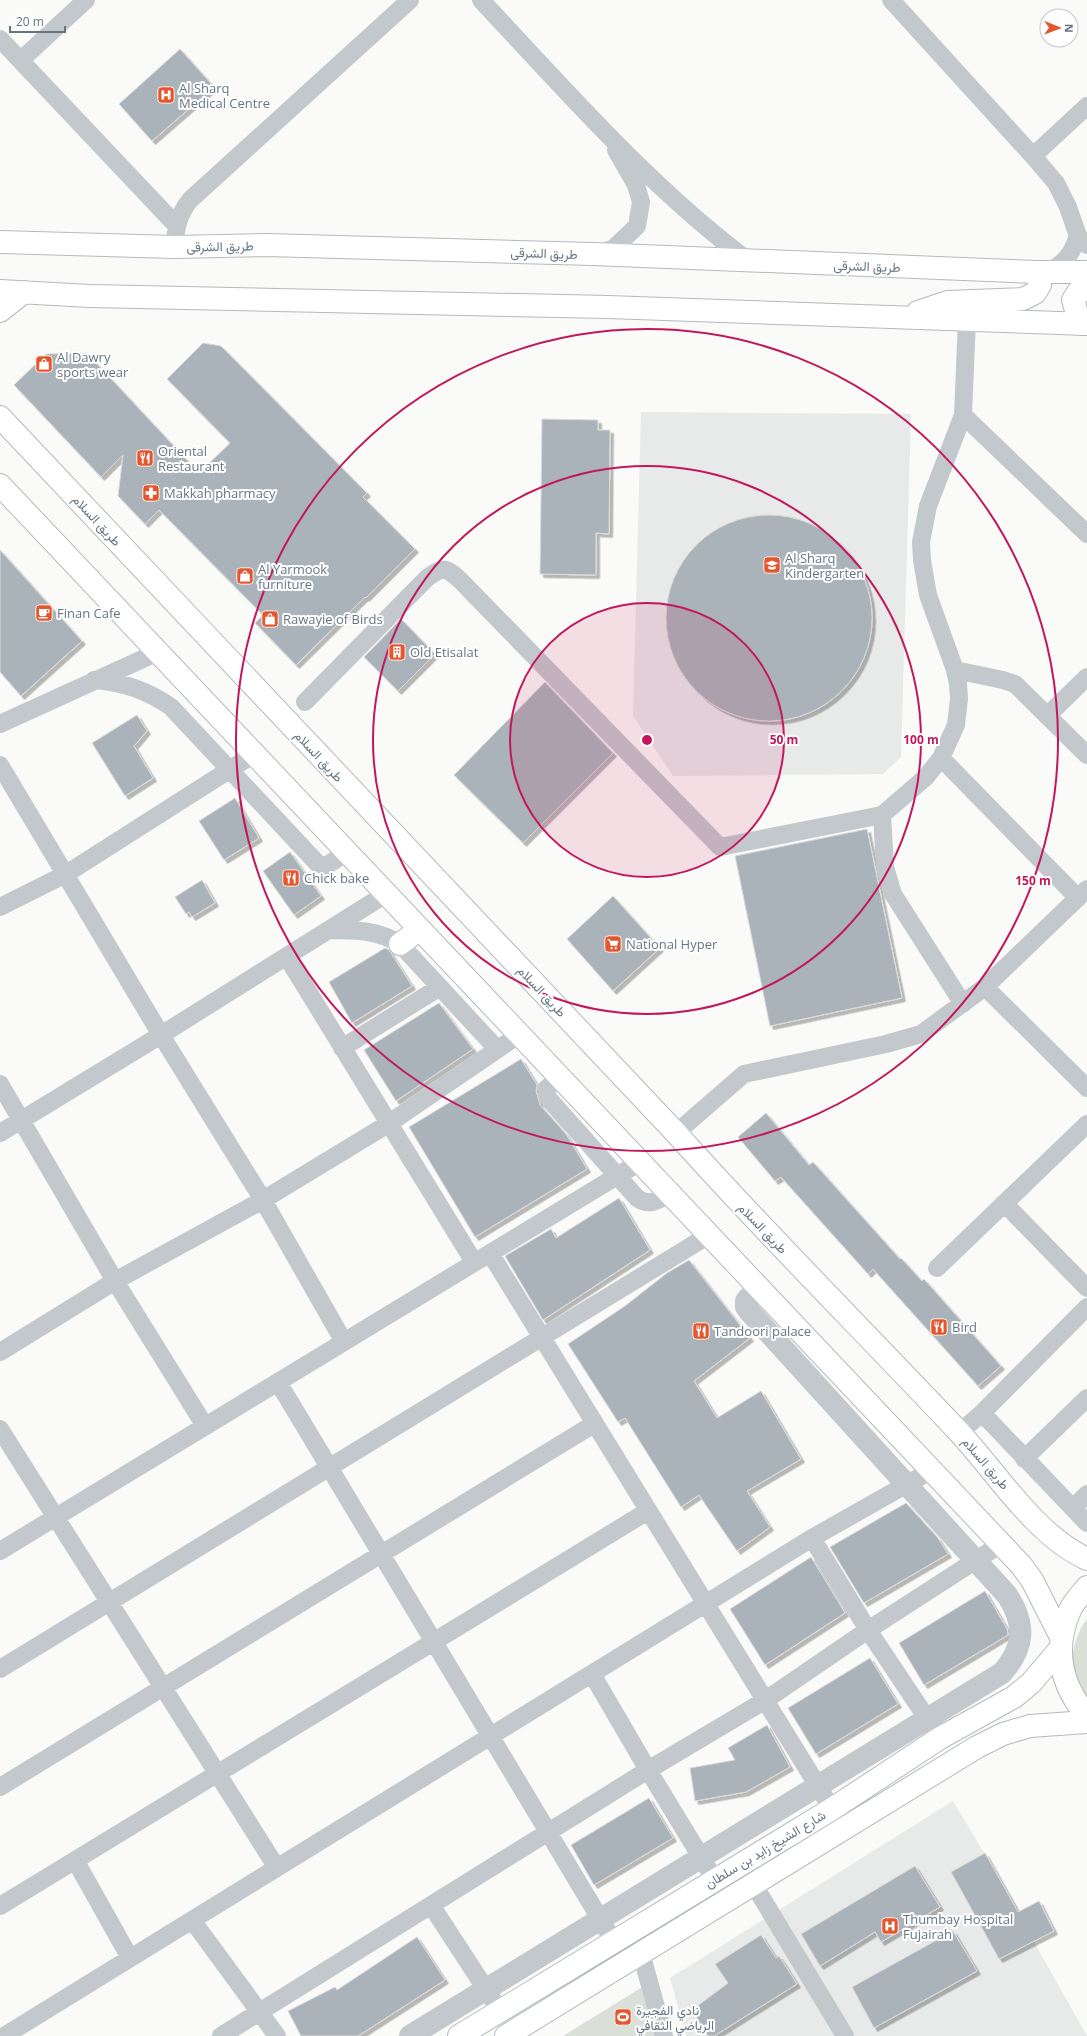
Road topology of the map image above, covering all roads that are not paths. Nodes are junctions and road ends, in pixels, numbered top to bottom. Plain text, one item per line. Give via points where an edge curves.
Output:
1 (86, 0) edge
2 (410, 0) edge
3 (481, 0) edge
4 (891, 0) edge
5 (0, 39) edge
6 (21, 60) junction
7 (1087, 106) edge
8 (606, 133) junction
9 (1033, 156) junction
10 (176, 225) junction
11 (1082, 241) edge
12 (0, 242) edge
13 (174, 247) junction
14 (593, 254) junction
15 (750, 262) junction
16 (1044, 271) junction
17 (1087, 272) edge
18 (1087, 290) edge
19 (0, 291) edge
20 (24, 292) junction
21 (0, 311) edge
22 (901, 317) junction
23 (967, 319) junction
24 (1084, 324) edge
25 (964, 415) junction
26 (0, 417) edge
27 (0, 485) edge
28 (1087, 534) edge
29 (158, 652) junction
30 (955, 670) junction
31 (1087, 678) edge
32 (94, 680) junction
33 (305, 702) dead end
34 (1047, 716) junction
35 (0, 724) edge
36 (254, 754) junction
37 (1087, 755) edge
38 (941, 758) junction
39 (0, 765) edge
40 (229, 768) junction
41 (882, 815) junction
42 (347, 852) junction
43 (66, 874) junction
44 (386, 894) junction
45 (1083, 894) edge
46 (0, 907) edge
47 (420, 929) junction
48 (329, 930) junction
49 (400, 944) junction
50 (287, 957) junction
51 (440, 987) junction
52 (985, 987) junction
53 (963, 1004) junction
54 (520, 1034) junction
55 (161, 1036) junction
56 (342, 1048) junction
57 (497, 1049) junction
58 (560, 1077) junction
59 (0, 1084) edge
60 (1087, 1088) edge
61 (21, 1121) junction
62 (388, 1124) junction
63 (1087, 1124) edge
64 (0, 1133) edge
65 (676, 1133) junction
66 (640, 1162) junction
67 (616, 1175) junction
68 (670, 1194) junction
69 (262, 1200) junction
70 (1004, 1203) junction
71 (709, 1234) junction
72 (490, 1253) junction
73 (474, 1262) junction
74 (937, 1268) dead end
75 (116, 1281) junction
76 (758, 1287) junction
77 (1087, 1288) edge
78 (1087, 1307) edge
79 (541, 1337) junction
80 (344, 1342) junction
81 (0, 1352) edge
82 (278, 1382) junction
83 (1087, 1398) edge
84 (982, 1413) junction
85 (594, 1424) junction
86 (205, 1426) junction
87 (0, 1429) edge
88 (959, 1433) junction
89 (1024, 1458) junction
90 (329, 1467) junction
91 (932, 1470) junction
92 (906, 1483) junction
93 (1087, 1494) edge
94 (1073, 1508) junction
95 (648, 1511) junction
96 (56, 1517) junction
97 (1087, 1523) edge
98 (812, 1538) junction
99 (1001, 1544) junction
100 (0, 1551) edge
101 (381, 1554) junction
102 (975, 1559) junction
103 (1087, 1560) edge
104 (1087, 1587) edge
105 (109, 1602) junction
106 (705, 1604) junction
107 (868, 1630) junction
108 (434, 1642) junction
109 (1061, 1643) junction
110 (0, 1669) edge
111 (592, 1674) junction
112 (164, 1688) junction
113 (764, 1701) junction
114 (1087, 1716) edge
115 (927, 1718) junction
116 (1087, 1722) edge
117 (490, 1736) junction
118 (940, 1738) junction
119 (648, 1770) junction
120 (218, 1773) junction
121 (0, 1787) edge
122 (818, 1787) junction
123 (832, 1809) junction
124 (548, 1832) junction
125 (702, 1858) junction
126 (75, 1860) junction
127 (277, 1868) junction
128 (715, 1880) junction
129 (754, 1885) junction
130 (431, 1905) junction
131 (0, 1906) edge
132 (192, 1920) junction
133 (600, 1920) junction
134 (614, 1942) junction
135 (641, 1953) junction
136 (130, 1958) junction
137 (486, 1989) junction
138 (500, 2011) junction
139 (259, 2013) junction
140 (4, 2030) edge
141 (221, 2036) edge
142 (277, 2036) edge
143 (410, 2036) edge
144 (459, 2036) edge
145 (506, 2036) edge
146 (664, 2036) edge
147 (845, 2036) edge

1 - 6 street
2 - 10 street via 190,200
3 - 8 street
4 - 9 street
5 - 6 street
6 - 10 street
7 - 9 street
8 - 14 street via 636,185 641,202 637,226 613,249
8 - 15 street via 715,236
9 - 11 street via 1056,184
10 - 13 street
11 - 16 street via 1060,267
12 - 13 main road, طريق الشرقى
13 - 14 main road, طريق الشرقى via 267,245
14 - 15 main road, طريق الشرقى
15 - 16 main road, طريق الشرقى
16 - 17 main road, طريق الشرقى
16 - 22 main road via 1035,293 1024,299 948,302
18 - 24 main road via 1078,292 1073,300
19 - 20 main road
20 - 21 main road
20 - 22 main road via 90,296 608,307
22 - 23 main road
23 - 24 main road
23 - 25 street
25 - 28 street
25 - 30 street via 928,506 921,542 928,595
26 - 65 main road, طريق السلام
27 - 29 main road
29 - 32 street
29 - 36 main road
30 - 34 street via 1015,684
30 - 38 street via 959,699 956,725
31 - 34 street
32 - 35 street
32 - 40 street via 127,684 157,697 171,707
33 - 41 street via 427,578 444,568 456,576 720,847
34 - 37 street
36 - 40 street
36 - 42 main road
38 - 41 street via 926,777
38 - 45 street
39 - 43 street
40 - 42 street via 317,863 326,866
40 - 43 street
41 - 53 street via 885,867 893,894
42 - 44 main road
43 - 46 street
43 - 55 street
44 - 47 main road
44 - 48 street
45 - 52 street
47 - 49 main road
47 - 54 main road
48 - 49 street via 370,931
48 - 50 street
49 - 51 street
50 - 55 street
50 - 56 street
51 - 56 street
51 - 57 street
52 - 53 street
52 - 60 street
53 - 65 street via 920,1034 902,1040 744,1074
54 - 57 street
54 - 58 main road
55 - 61 street
55 - 69 street
56 - 62 street
57 - 62 street
58 - 66 main road
58 - 67 street via 546,1089 548,1098
59 - 61 street
61 - 64 street
61 - 75 street
62 - 69 street
62 - 73 street
63 - 70 street
65 - 88 main road, طريق السلام
66 - 67 street
66 - 68 main road
67 - 68 street via 642,1202 654,1202
67 - 72 street
68 - 71 main road
69 - 75 street
69 - 80 street
70 - 74 street
70 - 77 street
71 - 76 main road
71 - 79 street
72 - 73 street
72 - 79 street
73 - 80 street
75 - 81 street
75 - 86 street
76 - 91 main road
76 - 92 street via 746,1302 749,1311
78 - 84 street
79 - 85 street
79 - 90 street
80 - 82 street
82 - 86 street
82 - 90 street
83 - 89 street
84 - 88 street
84 - 89 street
85 - 95 street
85 - 101 street
86 - 96 street
87 - 96 street
88 - 103 main road, طريق السلام via 1046,1533 1064,1548
89 - 94 street
90 - 101 street
90 - 105 street
91 - 92 street
91 - 99 main road
92 - 98 street
92 - 102 street
93 - 94 street
94 - 97 street
95 - 106 street
95 - 108 street
96 - 100 street
96 - 105 street
98 - 106 street
98 - 107 street
99 - 102 street
99 - 109 main road via 1032,1580
101 - 108 street
101 - 112 street
102 - 107 street
102 - 115 street via 1015,1607 1020,1621 1018,1649 1012,1662 1002,1673
104 - 109 main road via 1071,1608
105 - 110 street
105 - 112 street
106 - 111 street
106 - 113 street
107 - 113 street
107 - 115 street
108 - 117 street
108 - 120 street
109 - 114 main road via 1063,1676 1074,1701
109 - 118 main road, شارع الشيخ زايد بن سلطان via 1031,1683 1014,1697
111 - 117 street
111 - 119 street
112 - 120 street
112 - 121 street
113 - 119 street
113 - 122 street
115 - 118 street
115 - 122 street
116 - 129 main road, شارع الشيخ زايد بن سلطان via 1030,1726 1003,1734 977,1747
117 - 124 street
117 - 127 street
118 - 123 main road, شارع الشيخ زايد بن سلطان
119 - 124 street
119 - 125 street
120 - 126 street
120 - 127 street
122 - 123 street
122 - 125 street
123 - 128 main road, شارع الشيخ زايد بن سلطان
124 - 130 street
124 - 133 street
125 - 128 street
125 - 133 street
126 - 131 street
126 - 136 street
127 - 132 street
128 - 134 main road, شارع الشيخ زايد بن سلطان
129 - 135 main road, شارع الشيخ زايد بن سلطان
129 - 147 street
130 - 137 street
130 - 139 street
132 - 136 street
132 - 139 street
133 - 134 street
133 - 137 street
134 - 138 main road, شارع الشيخ زايد بن سلطان
135 - 145 main road, شارع الشيخ زايد بن سلطان
135 - 146 street
136 - 140 street
137 - 138 street
137 - 143 street
138 - 144 main road, شارع الشيخ زايد بن سلطان
139 - 141 street
139 - 142 street

